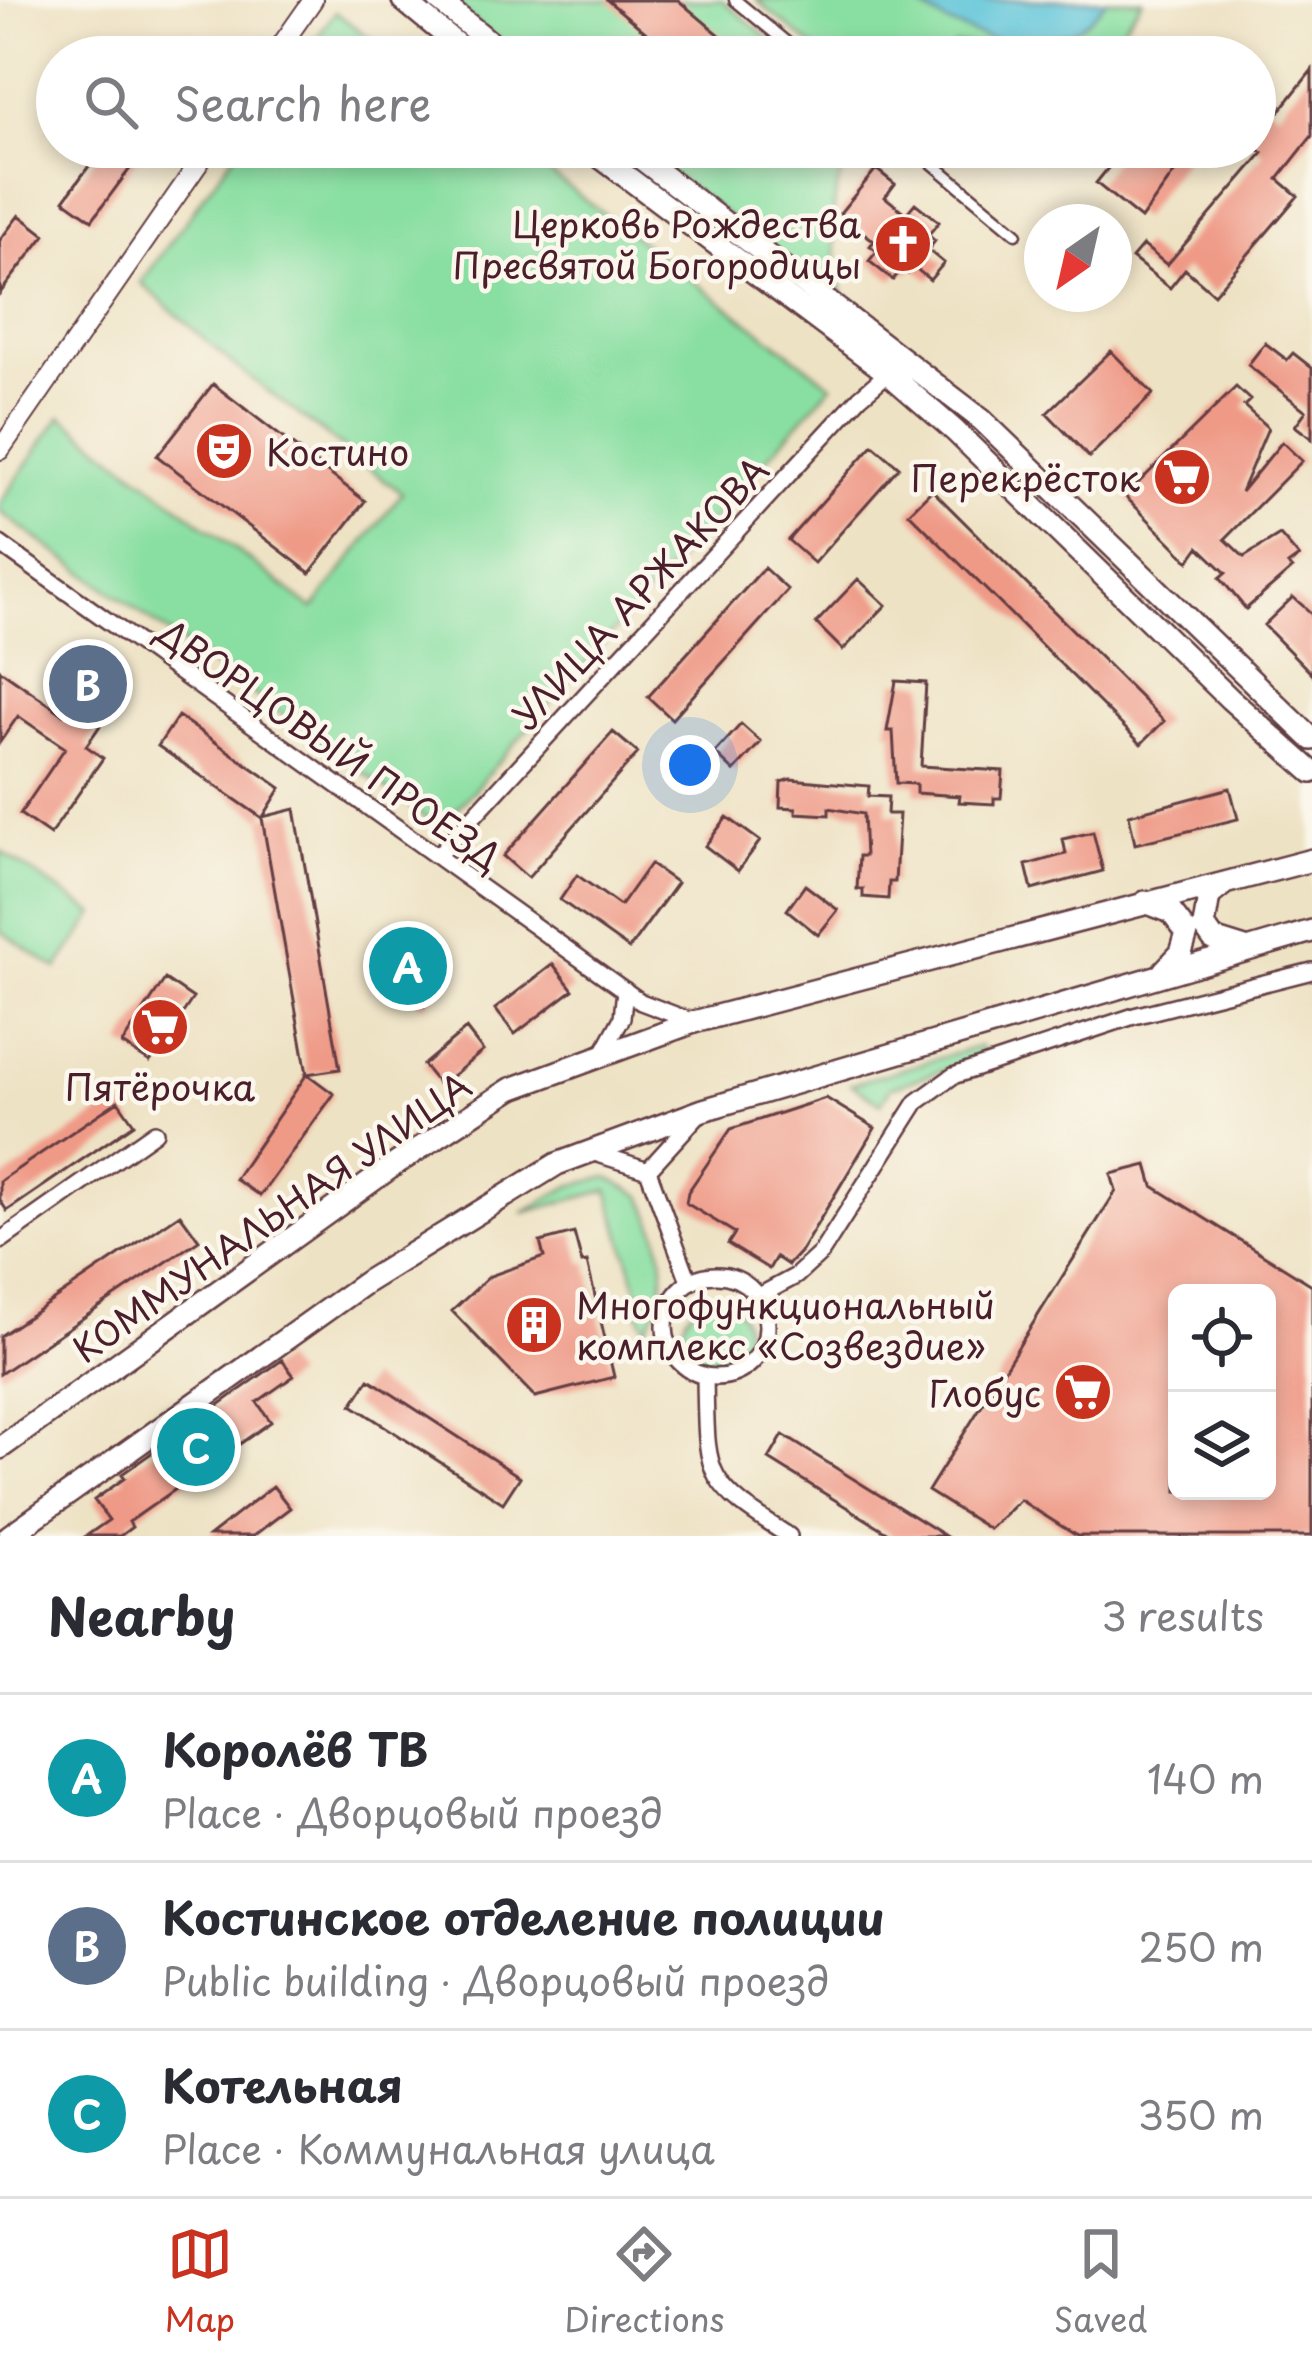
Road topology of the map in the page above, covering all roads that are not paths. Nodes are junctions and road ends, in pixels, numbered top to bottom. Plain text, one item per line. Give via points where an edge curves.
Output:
1 (313, 0) edge
2 (403, 0) edge
3 (437, 0) edge
4 (735, 0) edge
5 (287, 36) edge
6 (447, 36) edge
7 (482, 36) edge
8 (779, 36) edge
9 (195, 168) edge
10 (615, 168) edge
11 (653, 168) edge
12 (938, 168) edge
13 (1016, 233) dead end
14 (888, 374) junction
15 (0, 450) edge
16 (0, 544) edge
17 (1312, 739) edge
18 (1312, 772) edge
19 (437, 856) junction
20 (1309, 857) edge
21 (1230, 879) junction
22 (1145, 902) junction
23 (1312, 931) edge
24 (1250, 949) junction
25 (1312, 970) edge
26 (1159, 975) junction
27 (625, 990) junction
28 (694, 1022) junction
29 (602, 1054) junction
30 (703, 1110) junction
31 (155, 1132) dead end
32 (587, 1151) junction
33 (647, 1170) junction
34 (0, 1241) edge
35 (688, 1281) junction
36 (759, 1295) junction
37 (705, 1377) junction
38 (0, 1448) edge
39 (9, 1536) edge
40 (789, 1536) edge

1 - 5 street
2 - 6 main road
3 - 7 main road
4 - 8 street
9 - 15 street
10 - 14 main road
11 - 17 main road via 982,420
12 - 13 street
14 - 18 main road
14 - 19 street, УЛИЦА АРЖАКОВА
16 - 19 street, ДВОРЦОВЫЙ ПРОЕЗД
19 - 27 street, ДВОРЦОВЫЙ ПРОЕЗД
20 - 21 main road, КОММУНАЛЬНАЯ УЛИЦА
21 - 22 main road, КОММУНАЛЬНАЯ УЛИЦА
21 - 24 main road via 1209,896 1204,926 1230,947
22 - 26 main road via 1171,912 1186,934 1181,953
22 - 28 main road, КОММУНАЛЬНАЯ УЛИЦА
23 - 24 main road
24 - 26 main road
25 - 36 street via 1134,1016 953,1076 917,1102 821,1253
26 - 30 main road
27 - 28 street, ДВОРЦОВЫЙ ПРОЕЗД
27 - 29 street via 622,1018
28 - 29 main road, КОММУНАЛЬНАЯ УЛИЦА
29 - 38 main road, КОММУНАЛЬНАЯ УЛИЦА via 512,1089 398,1163
30 - 32 main road
30 - 33 street
31 - 34 street
32 - 33 street
32 - 39 main road via 424,1243
33 - 35 street
35 - 36 street via 734,1276
35 - 37 street via 673,1296 665,1335 674,1354
36 - 37 street via 767,1333 760,1352 744,1369
37 - 40 street via 709,1471 730,1499

